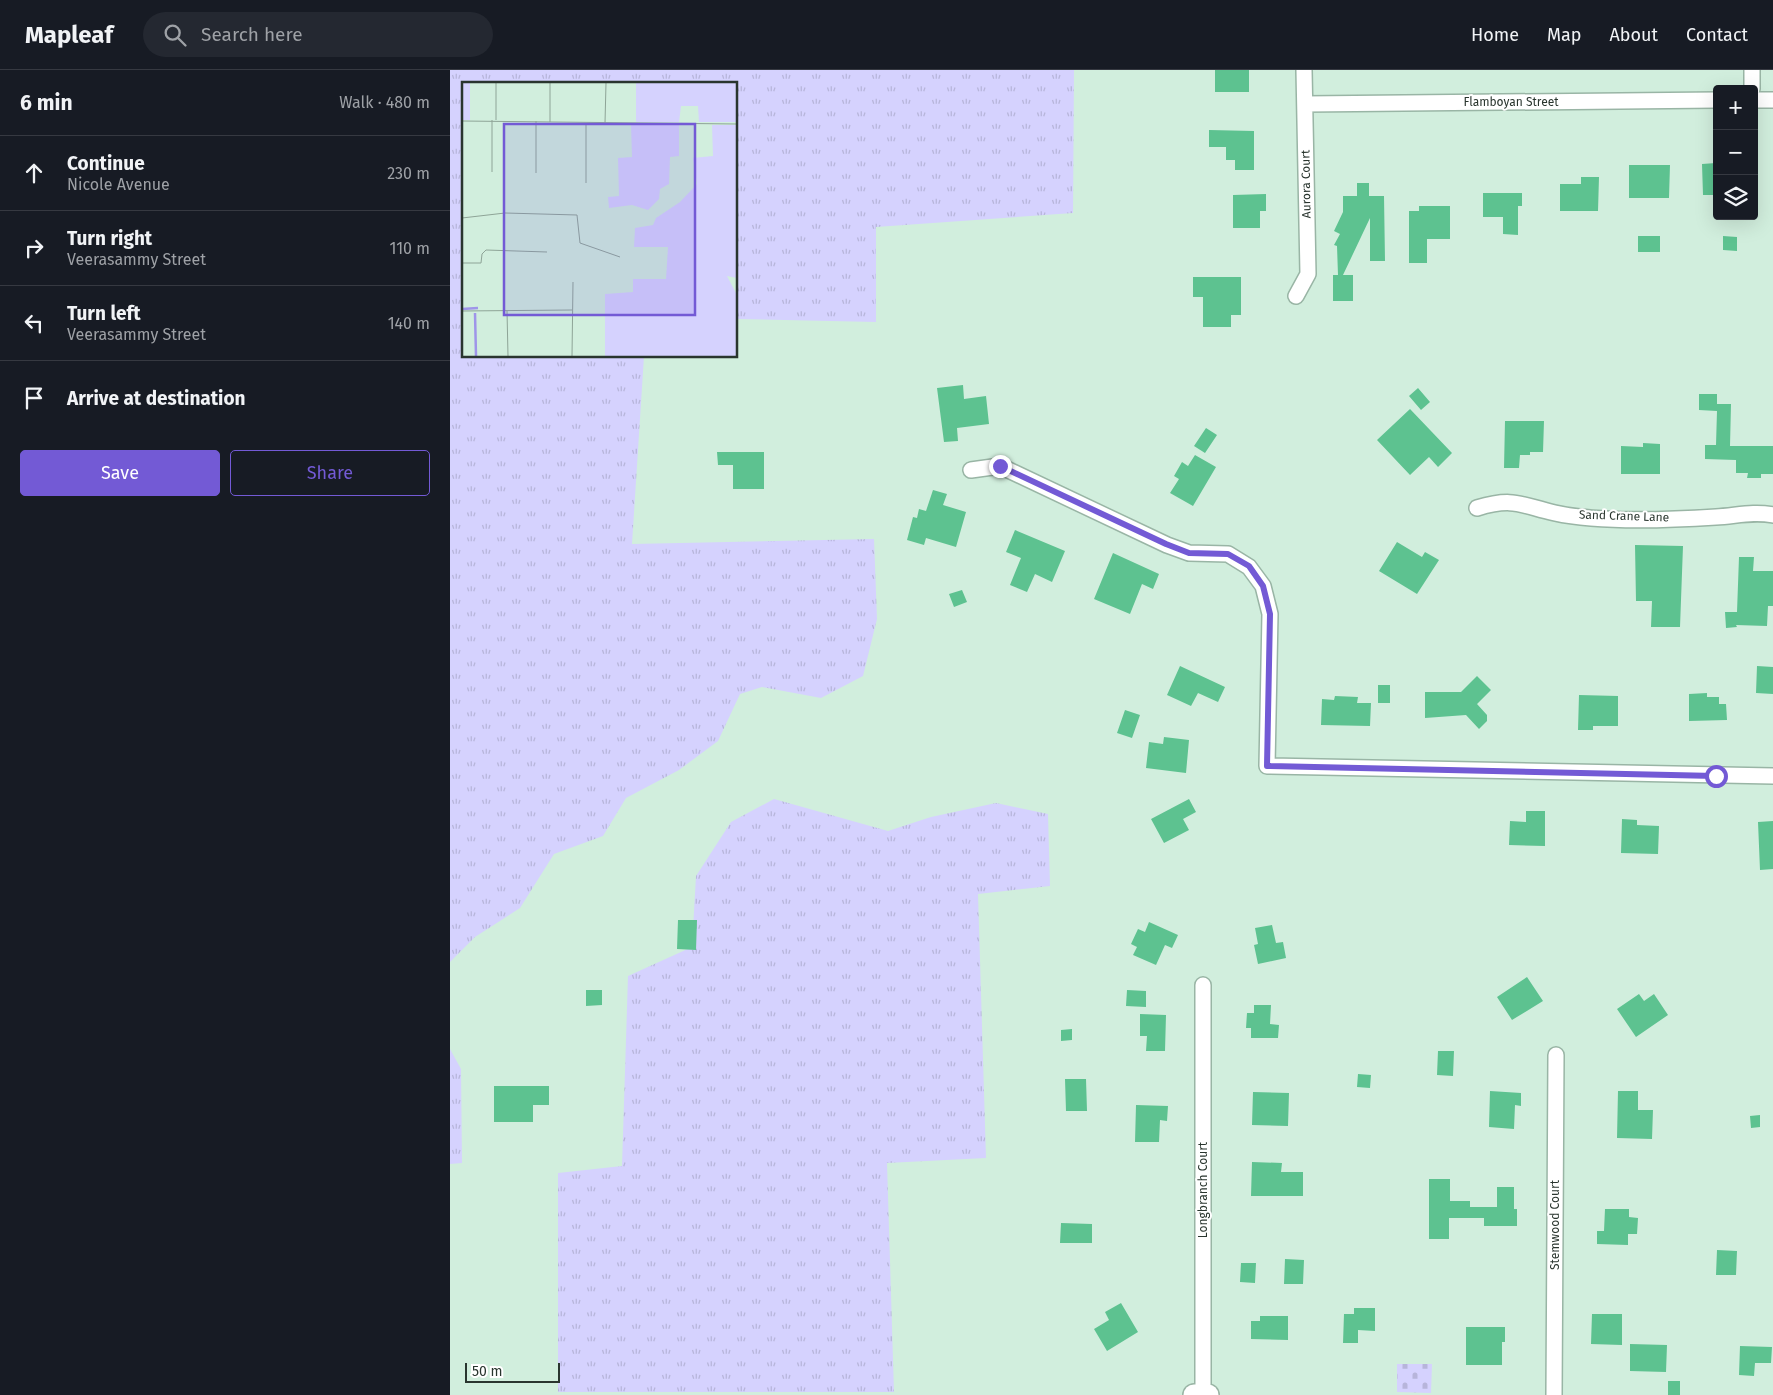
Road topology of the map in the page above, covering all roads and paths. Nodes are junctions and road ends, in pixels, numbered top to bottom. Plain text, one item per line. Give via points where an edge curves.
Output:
1 (1304, 70) edge
2 (1752, 70) edge
3 (1752, 85) edge
4 (1713, 100) edge
5 (1758, 100) edge
6 (1773, 100) edge
7 (1306, 104) junction
8 (1296, 296) dead end
9 (971, 470) dead end
10 (1477, 508) dead end
11 (1773, 515) edge
12 (1773, 776) edge
13 (1203, 985) dead end
14 (1556, 1055) dead end
15 (1194, 1395) edge
16 (1203, 1395) edge
17 (1208, 1395) edge
18 (1554, 1395) edge

1 - 7 street, Aurora Court
2 - 3 street
4 - 7 street, Flamboyan Street
5 - 6 street
7 - 8 street, Aurora Court via 1308,274
9 - 12 street via 1000,466 1181,550 1228,554 1249,566 1263,586 1270,614 1267,766
10 - 11 street, Sand Crane Lane via 1501,501 1523,503 1556,513 1617,518 1717,517 1757,512
13 - 16 street, Longbranch Court
14 - 18 street, Stemwood Court
15 - 16 street
16 - 17 street

